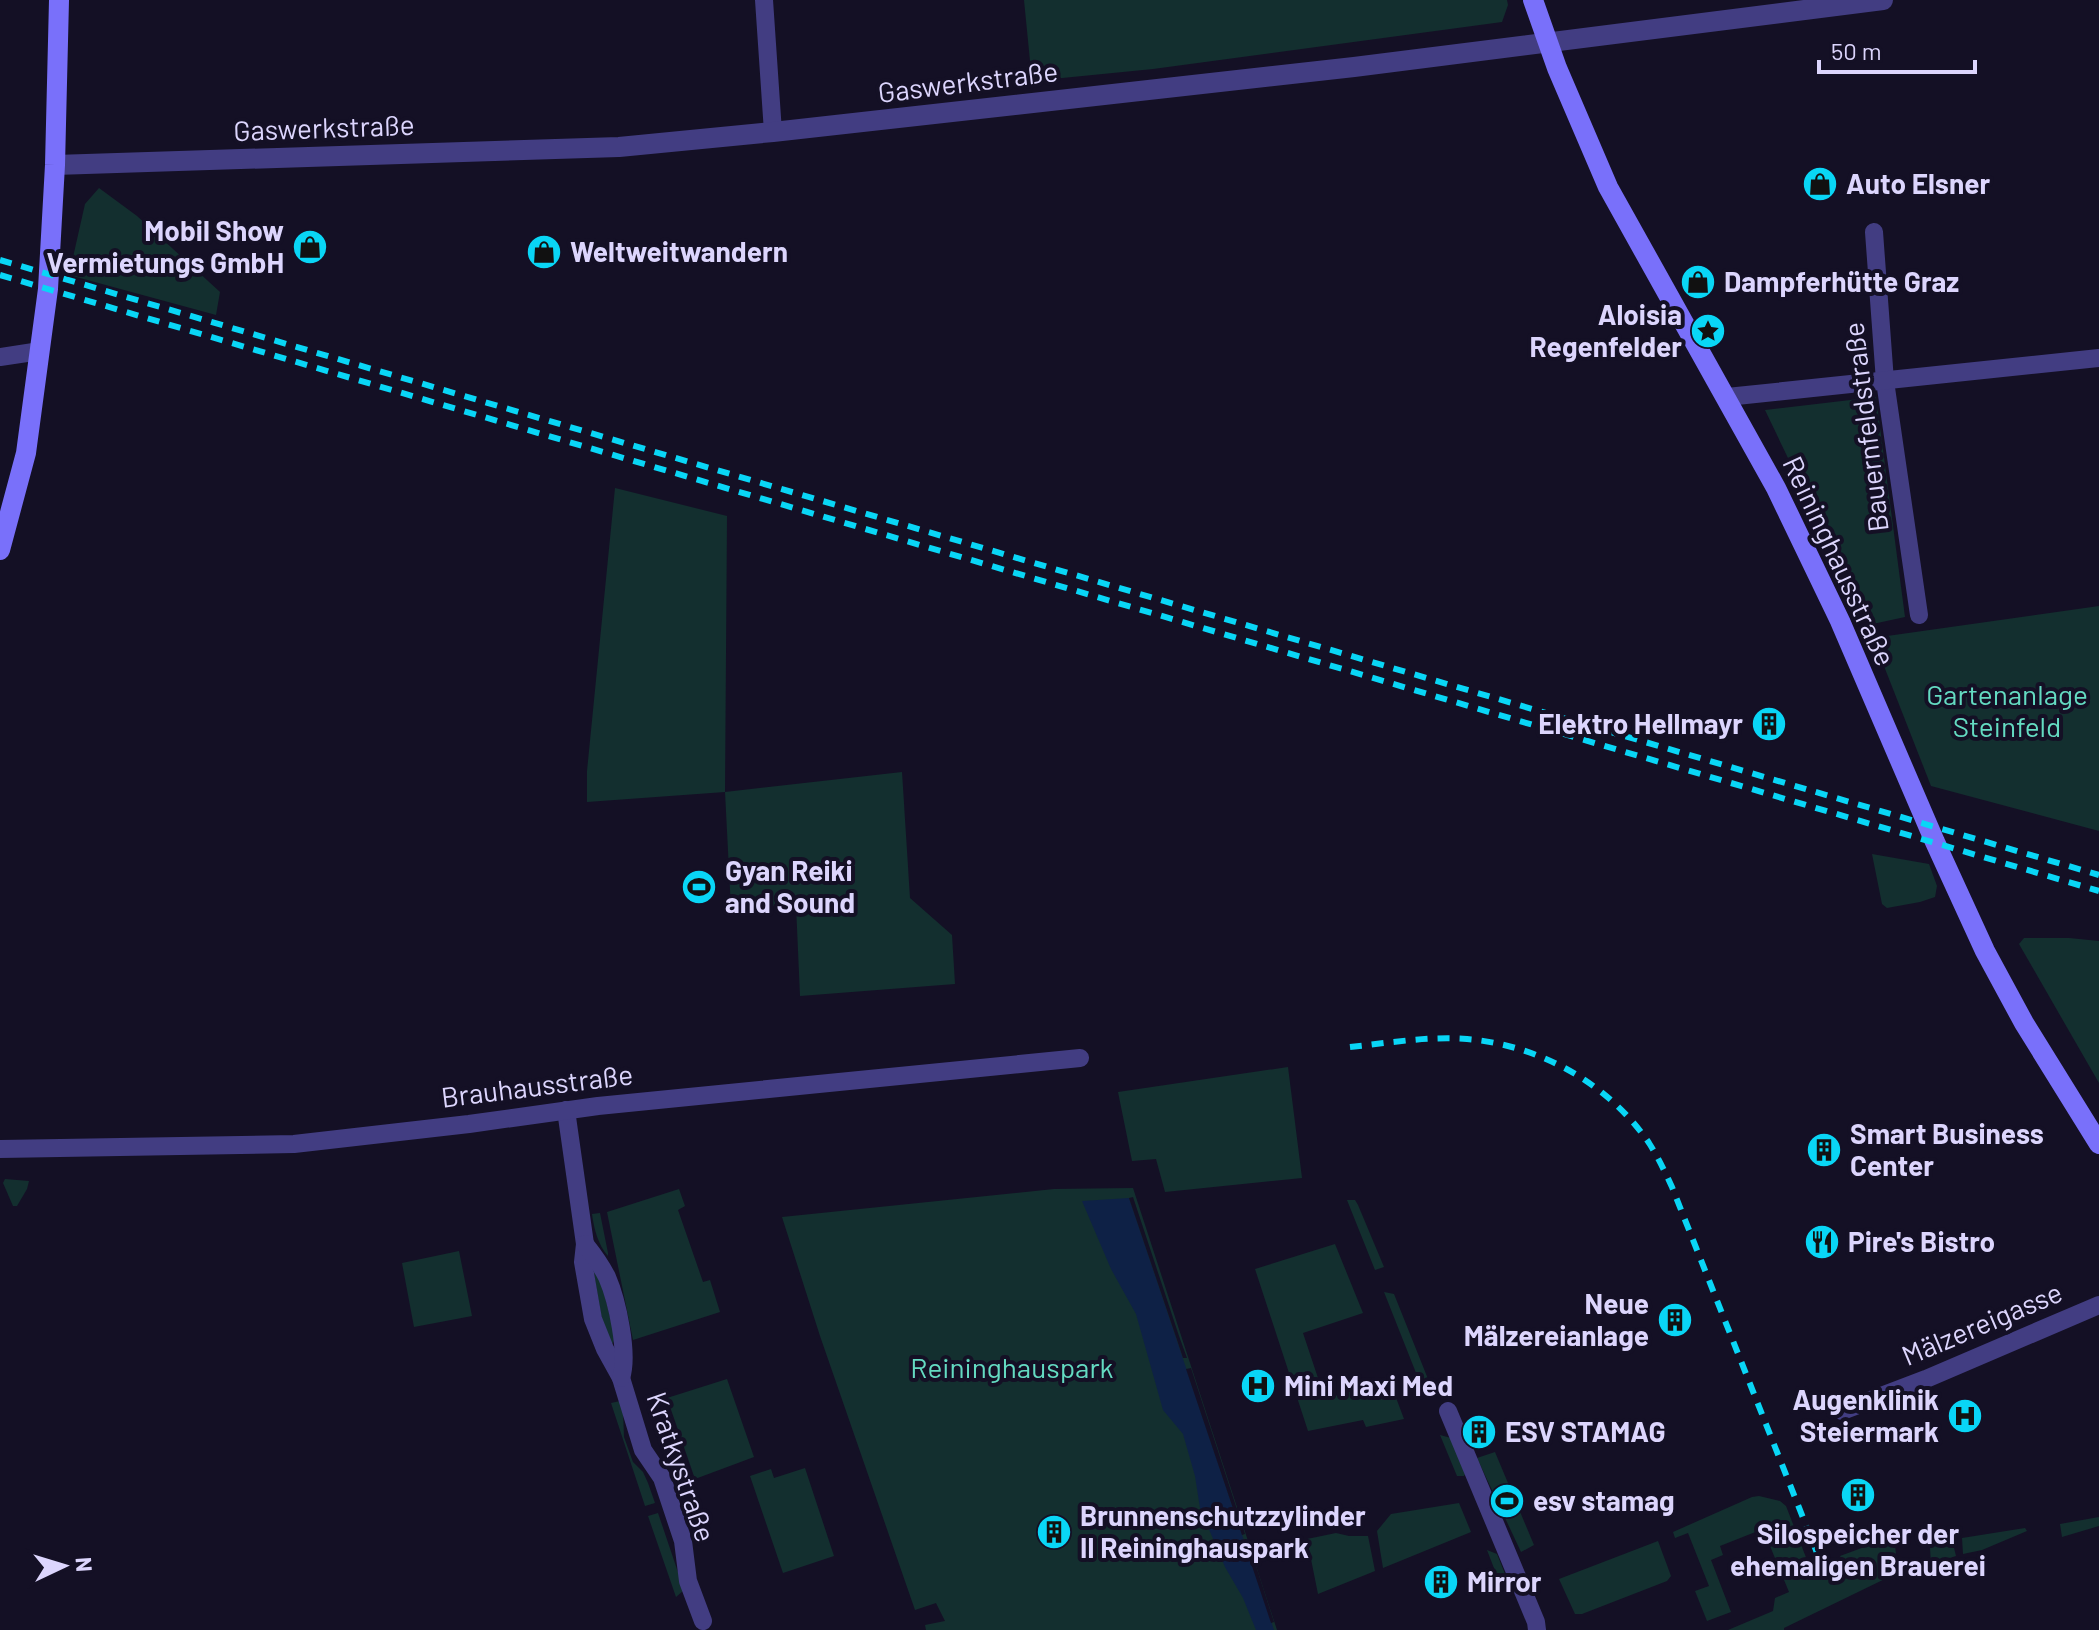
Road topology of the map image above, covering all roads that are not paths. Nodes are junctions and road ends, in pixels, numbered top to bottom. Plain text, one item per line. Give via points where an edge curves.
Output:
1 (59, 0) edge
2 (764, 0) edge
3 (1533, 0) edge
4 (1883, 0) edge
5 (1844, 2) edge
6 (1548, 41) junction
7 (773, 132) junction
8 (55, 165) junction
9 (1874, 232) dead end
10 (40, 351) junction
11 (0, 357) edge
12 (2099, 358) edge
13 (1885, 381) junction
14 (1727, 397) junction
15 (0, 550) edge
16 (1919, 615) dead end
17 (1080, 1058) dead end
18 (566, 1110) junction
19 (2099, 1144) edge
20 (0, 1149) edge
21 (2099, 1305) edge
22 (1448, 1411) dead end
23 (1842, 1411) dead end
24 (703, 1621) dead end
25 (1537, 1630) edge

1 - 8 main road
2 - 7 street
3 - 6 main road, Reininghausstraße
4 - 5 street, Gaswerkstraße
5 - 6 street, Gaswerkstraße
6 - 7 street, Gaswerkstraße
6 - 14 main road, Reininghausstraße via 1608,187
7 - 8 street, Gaswerkstraße via 619,147
8 - 10 main road
9 - 13 street, Bauernfeldstraße
10 - 11 street
10 - 15 main road via 26,453
12 - 13 street
13 - 14 street
13 - 16 street, Bauernfeldstraße
14 - 19 main road, Reininghausstraße via 1840,621 1985,951
17 - 18 street, Brauhausstraße
18 - 20 street, Brauhausstraße via 294,1144
18 - 24 street, Kratkystraße via 585,1244 607,1277 625,1367 621,1378 643,1450 662,1478
21 - 23 street, Mälzereigasse
22 - 25 street

